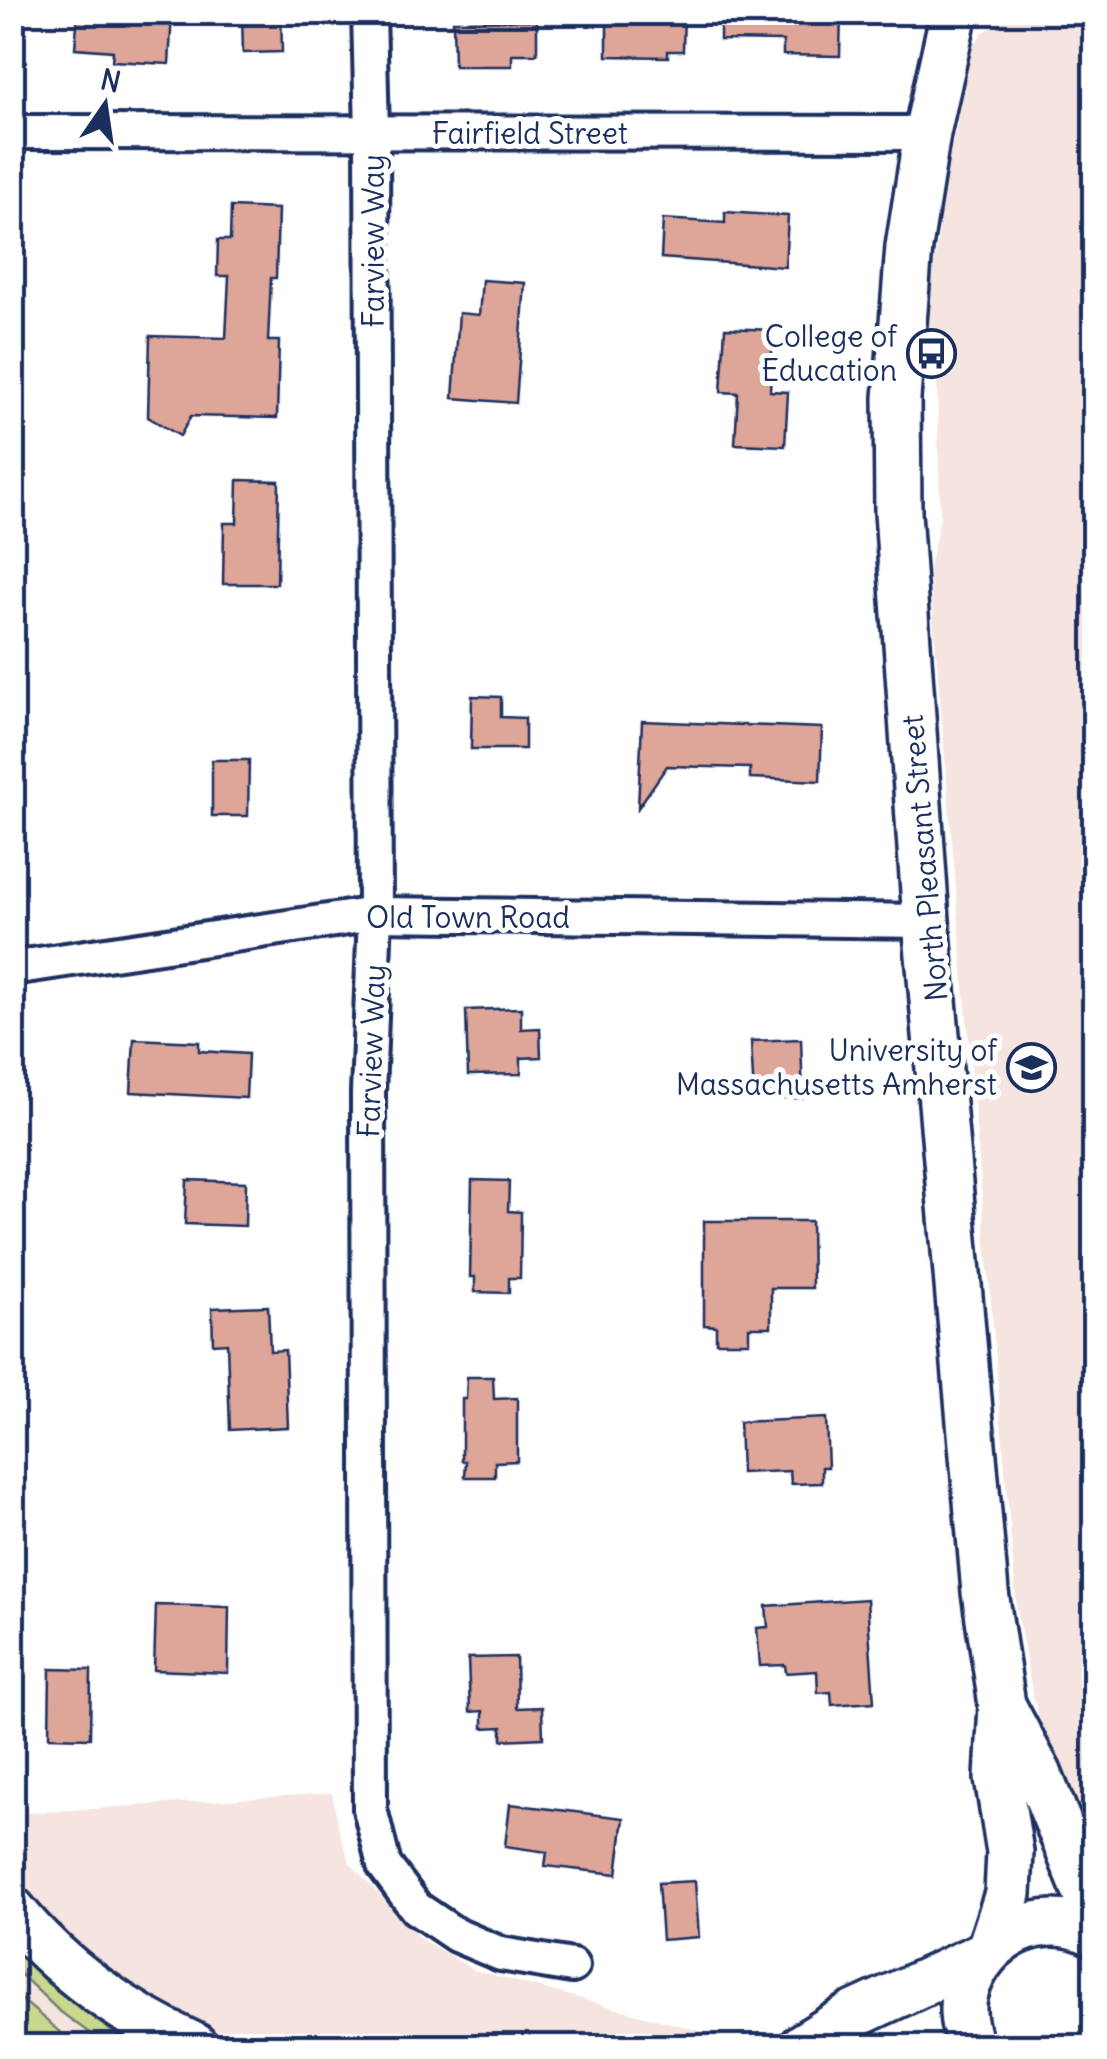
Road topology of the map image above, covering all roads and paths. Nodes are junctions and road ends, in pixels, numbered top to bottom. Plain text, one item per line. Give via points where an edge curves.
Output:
1 (368, 12) edge
2 (954, 12) edge
3 (12, 132) edge
4 (372, 132) junction
5 (927, 133) junction
6 (376, 914) junction
7 (926, 921) junction
8 (12, 968) edge
9 (1002, 1704) junction
10 (12, 1910) edge
11 (1094, 1912) edge
12 (1094, 1932) edge
13 (987, 1951) junction
14 (572, 1966) dead end
15 (194, 2046) edge
16 (803, 2046) edge
17 (970, 2046) edge

1 - 4 street, Farview Way
2 - 5 main road, North Pleasant Street
3 - 4 street, Fairfield Street
4 - 5 street, Fairfield Street
4 - 6 street, Farview Way
5 - 7 main road, North Pleasant Street via 904,291 897,426
6 - 7 street, Old Town Road
6 - 8 street, Old Town Road
6 - 14 street, Farview Way via 368,1094 370,1810 384,1865 416,1908 501,1954
7 - 9 main road, North Pleasant Street via 985,1592
9 - 11 main road, North Pleasant Street via 1038,1773
9 - 13 main road, North Pleasant Street via 998,1778 1010,1852 1008,1894
10 - 15 main road via 65,1965 128,2011
12 - 13 main road via 1043,1923 1020,1928
13 - 16 main road
13 - 17 main road, North Pleasant Street via 965,1993

